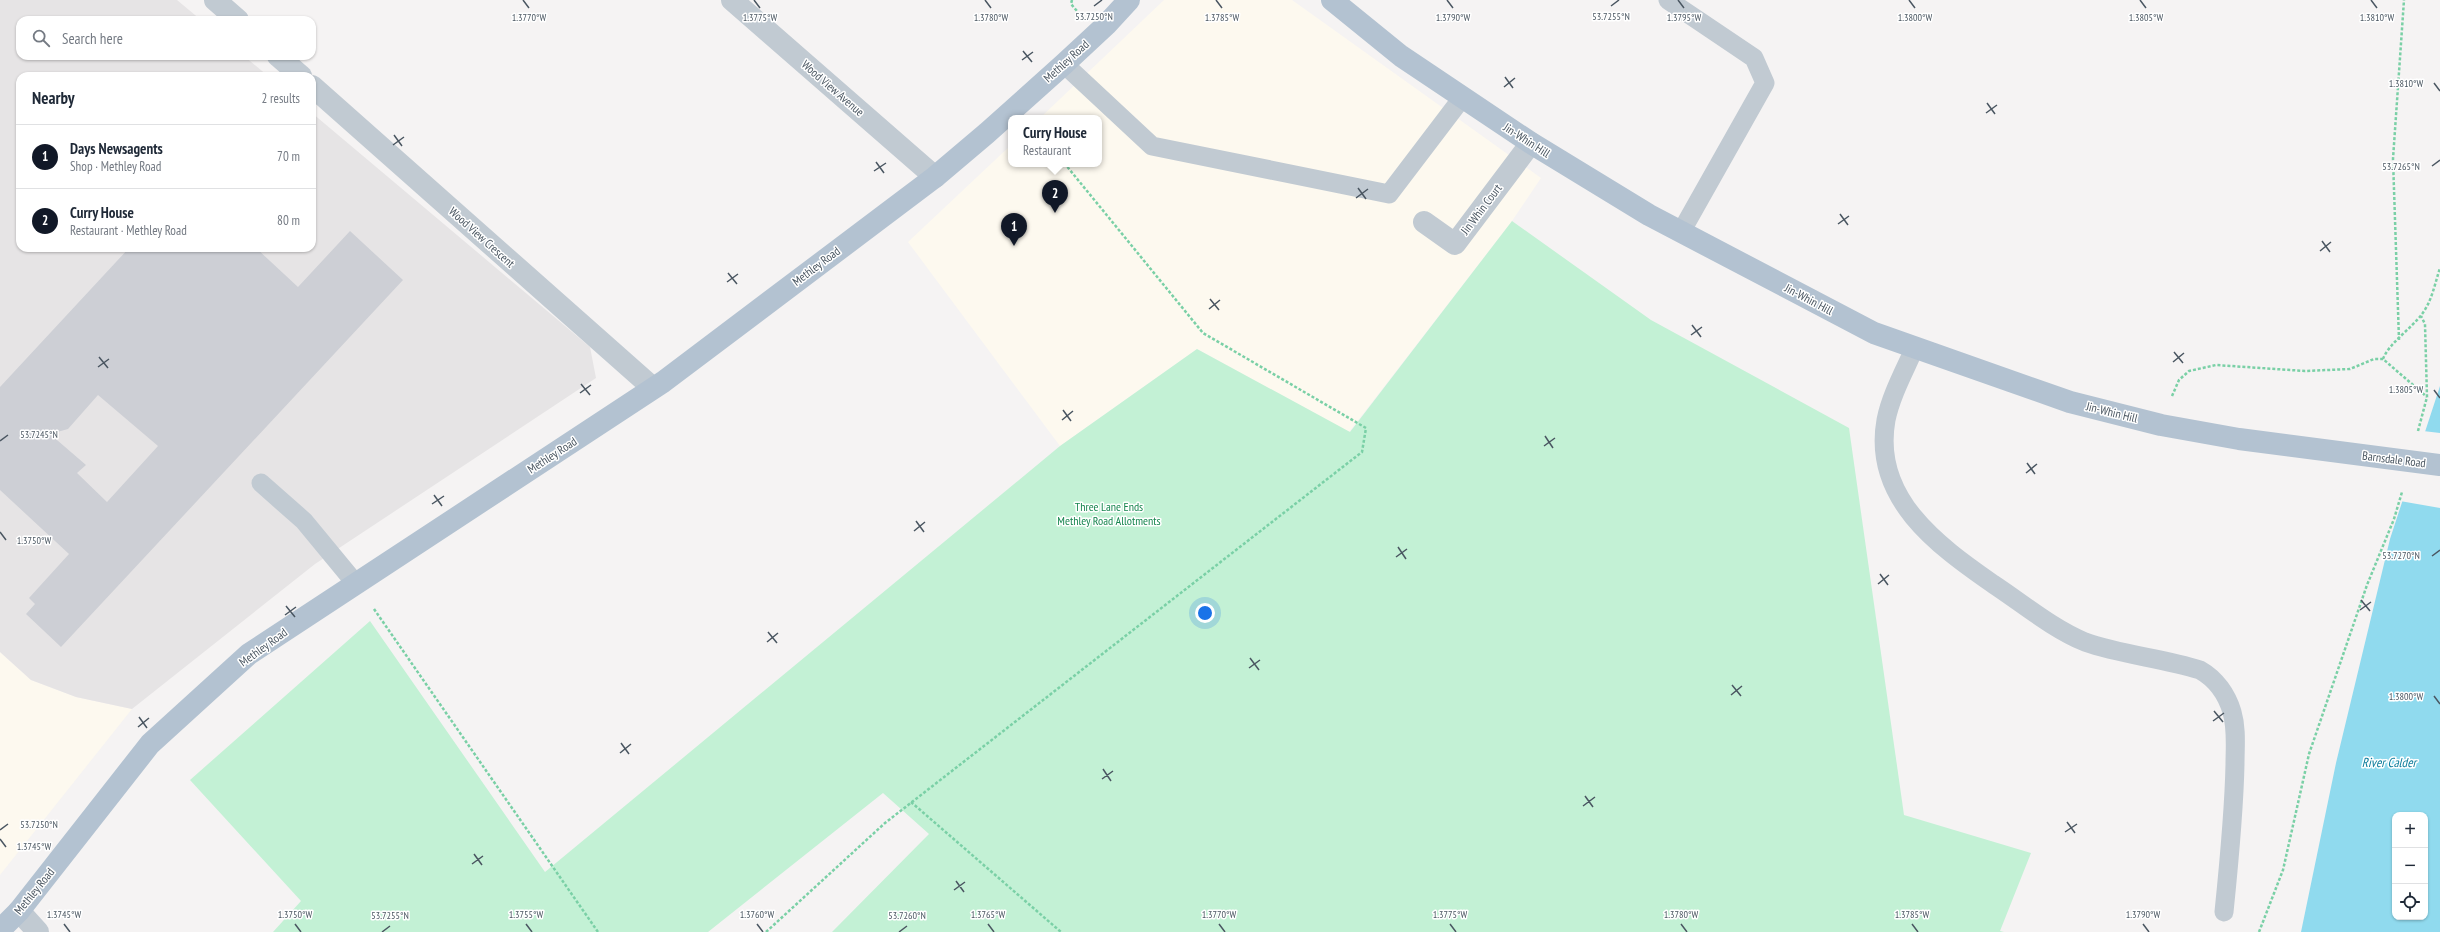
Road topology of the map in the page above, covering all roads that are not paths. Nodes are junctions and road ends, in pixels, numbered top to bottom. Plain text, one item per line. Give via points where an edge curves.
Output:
1 (215, 0) edge
2 (732, 0) edge
3 (1129, 0) edge
4 (1668, 0) edge
5 (1343, 4) edge
6 (233, 16) edge
7 (283, 60) edge
8 (1064, 64) junction
9 (296, 72) edge
10 (316, 90) edge
11 (1462, 98) junction
12 (1531, 143) junction
13 (935, 177) junction
14 (1424, 222) dead end
15 (1681, 232) junction
16 (1915, 347) junction
17 (653, 388) junction
18 (2349, 453) joint
19 (2440, 465) edge
20 (261, 483) dead end
21 (356, 584) junction
22 (18, 911) junction
23 (2224, 912) dead end
24 (0, 930) edge
25 (38, 932) edge

1 - 6 street
2 - 13 street, Wood View Avenue
3 - 8 main road, Methley Road
4 - 15 lane via 1754,58 1766,83
5 - 11 main road, Jin-Whin Hill via 1401,56
7 - 9 street
8 - 11 lane via 1152,146 1389,194
8 - 13 main road, Methley Road
10 - 17 street, Wood View Crescent
11 - 12 main road, Jin-Whin Hill
12 - 14 street, Jin Whin Court via 1455,244
12 - 15 main road, Jin-Whin Hill
13 - 17 main road, Methley Road
15 - 16 main road, Jin-Whin Hill via 1874,333
16 - 18 main road, Jin-Whin Hill via 2070,402 2161,425 2239,440
16 - 23 lane via 1890,406 1885,440 1889,474 1902,503 1917,522 1934,540 1983,577 2074,636 2099,646 2200,670 2214,680 2224,693 2232,712 2236,739 2233,828
17 - 21 main road, Methley Road
18 - 19 main road, Barnsdale Road
20 - 21 lane via 304,520
21 - 22 main road, Methley Road via 249,654 150,744
22 - 24 main road, Methley Road
22 - 25 street

